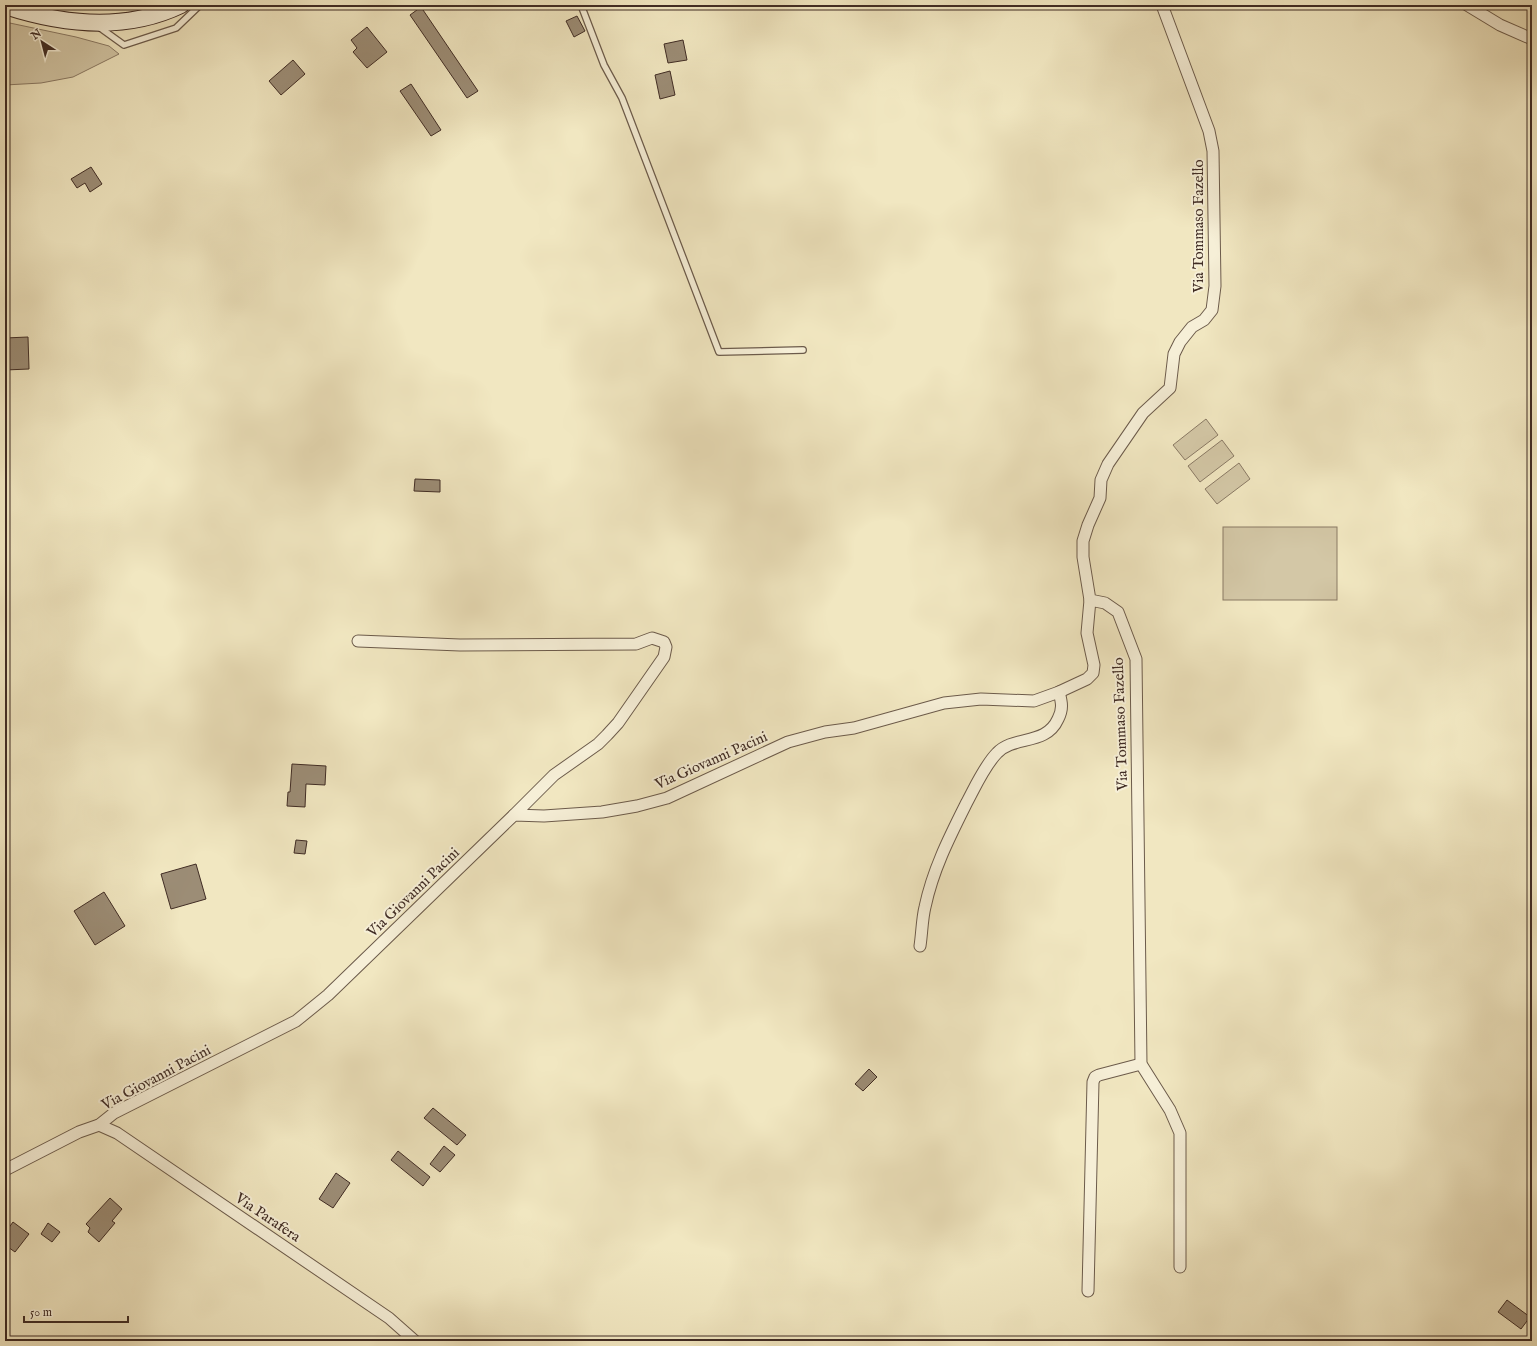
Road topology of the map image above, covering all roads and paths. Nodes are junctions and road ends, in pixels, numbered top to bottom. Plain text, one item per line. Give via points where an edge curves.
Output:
1 (181, 5) edge
2 (200, 5) edge
3 (581, 5) edge
4 (1162, 5) edge
5 (1467, 5) edge
6 (5, 6) edge
7 (96, 24) junction
8 (1532, 39) edge
9 (803, 350) dead end
10 (1090, 600) junction
11 (358, 641) dead end
12 (1059, 692) junction
13 (514, 815) junction
14 (920, 946) dead end
15 (1141, 1064) junction
16 (100, 1125) junction
17 (5, 1170) edge
18 (1180, 1267) dead end
19 (1088, 1291) dead end
20 (415, 1341) edge

1 - 7 main road via 125,23
2 - 7 lane via 176,28 124,45
3 - 9 lane via 604,66 622,98 719,352
4 - 10 street, Via Tommaso Fazello via 1209,131 1213,151 1215,286 1212,310 1204,320 1192,327 1174,354 1170,388 1142,414 1100,480 1100,498 1083,541
5 - 8 street via 1500,25
6 - 7 main road via 38,15
10 - 12 street, Via Giovanni Pacini via 1087,633 1094,665 1093,673 1087,679
10 - 15 street, Via Tommaso Fazello via 1106,603 1118,612 1136,659
11 - 13 street via 460,645 636,644 652,638 664,642 664,657 607,735 554,775
12 - 13 street, Via Giovanni Pacini via 1034,701 981,699 944,703 854,728 825,732 788,742 667,798 637,806 602,812 544,816
12 - 14 street via 1062,709 1055,726 1044,735 1006,746 997,753 974,788 935,872 925,907
13 - 16 street, Via Giovanni Pacini via 328,995 296,1022 114,1113
15 - 18 street via 1170,1110 1180,1133
15 - 19 street via 1099,1075 1093,1082
16 - 17 street via 79,1132
16 - 20 street, Via Parafera via 117,1133 389,1318

